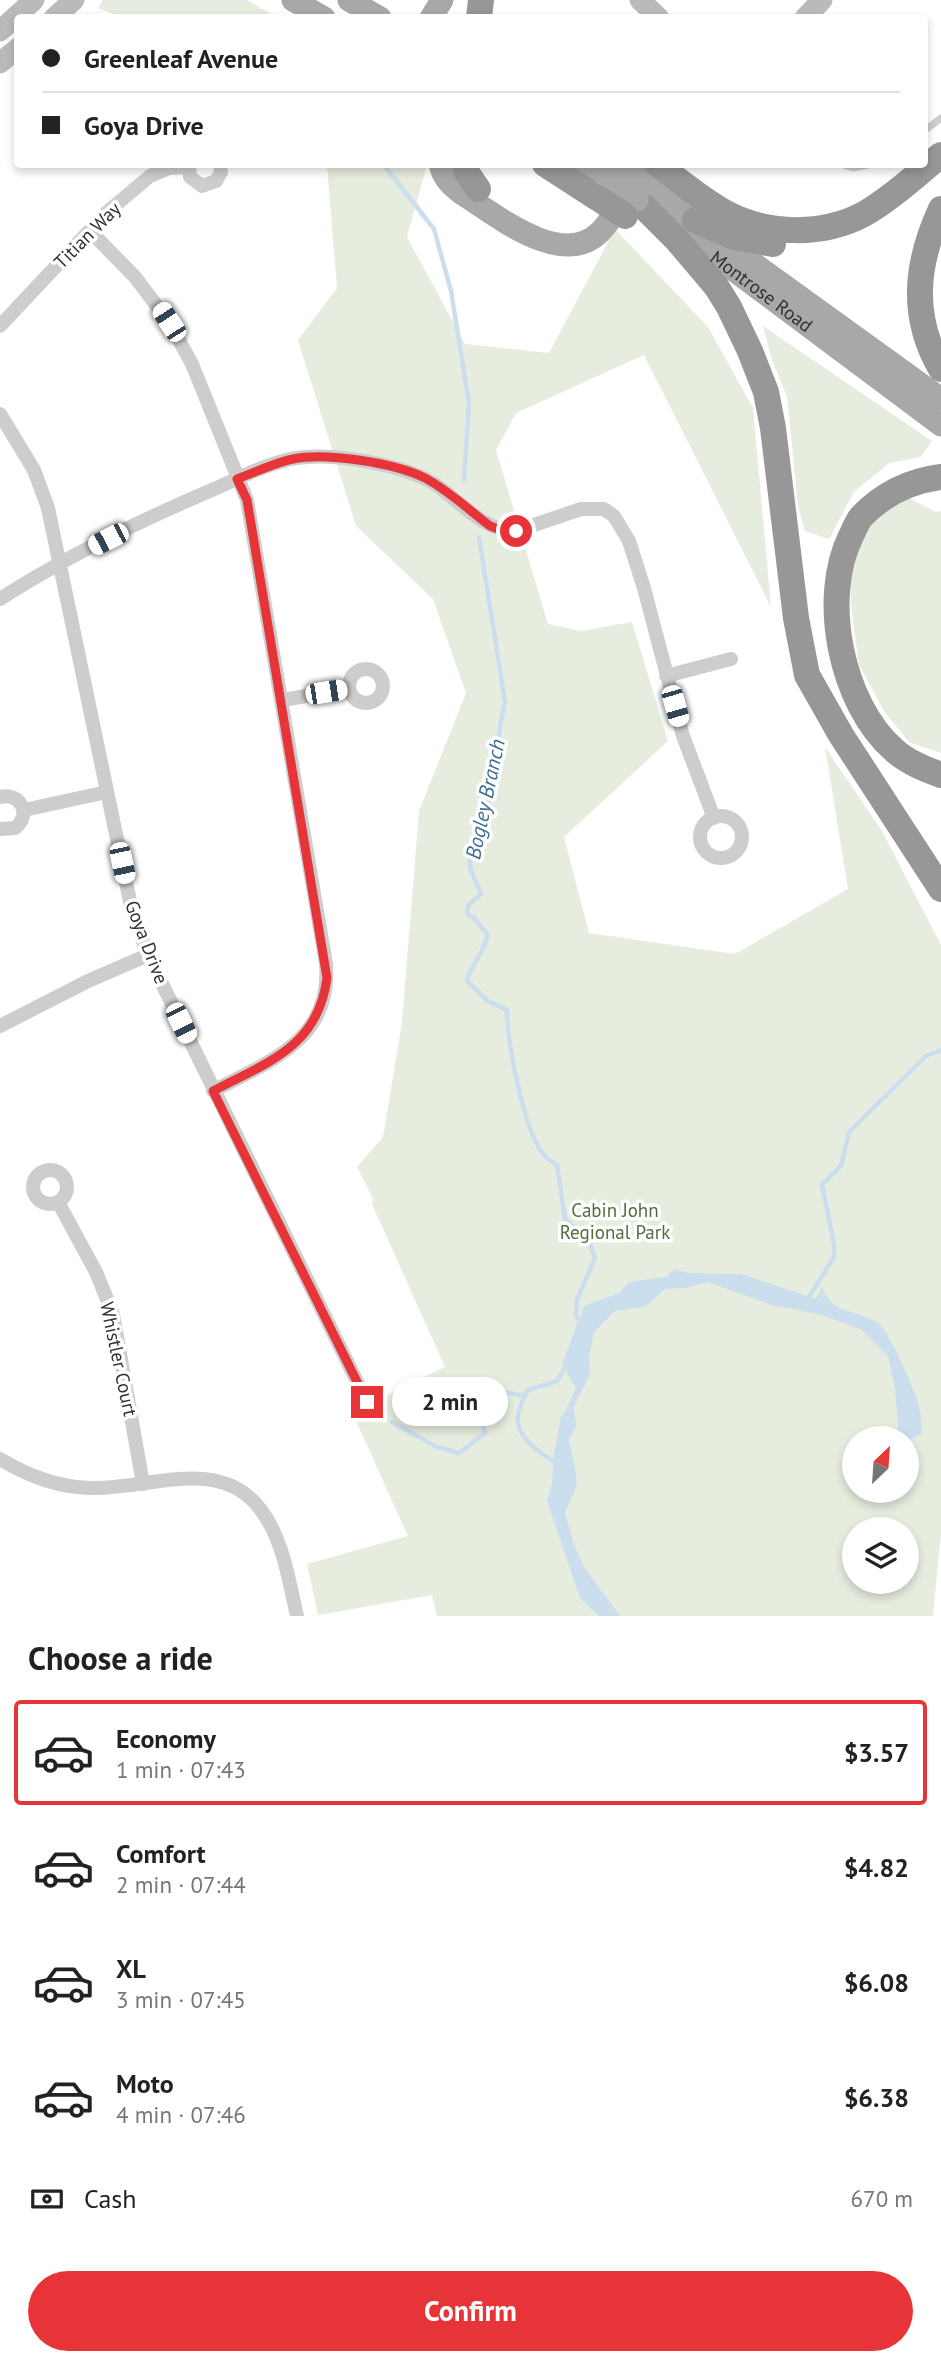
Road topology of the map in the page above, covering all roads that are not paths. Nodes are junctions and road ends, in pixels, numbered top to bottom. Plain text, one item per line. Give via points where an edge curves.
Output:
1 (34, 0) edge
2 (74, 0) edge
3 (293, 0) edge
4 (349, 0) edge
5 (640, 0) edge
6 (659, 0) edge
7 (822, 0) edge
8 (19, 14) edge
9 (58, 14) edge
10 (317, 14) edge
11 (373, 14) edge
12 (655, 14) edge
13 (674, 14) edge
14 (810, 14) edge
15 (14, 18) edge
16 (0, 31) edge
17 (14, 51) edge
18 (0, 63) edge
19 (941, 165) edge
20 (169, 168) edge
21 (189, 168) edge
22 (220, 168) edge
23 (441, 168) edge
24 (456, 168) edge
25 (467, 168) edge
26 (570, 168) edge
27 (592, 168) edge
28 (925, 168) edge
29 (613, 175) edge
30 (645, 183) edge
31 (478, 189) junction
32 (941, 209) edge
33 (695, 220) junction
34 (90, 231) junction
35 (0, 326) edge
36 (941, 369) edge
37 (941, 399) edge
38 (0, 414) edge
39 (941, 425) edge
40 (941, 477) edge
41 (237, 479) junction
42 (59, 564) junction
43 (0, 599) edge
44 (731, 659) dead end
45 (666, 677) junction
46 (348, 689) dead end
47 (282, 700) junction
48 (941, 775) edge
49 (107, 792) junction
50 (0, 797) edge
51 (24, 810) junction
52 (714, 818) dead end
53 (0, 829) edge
54 (941, 889) edge
55 (148, 955) junction
56 (0, 1026) edge
57 (213, 1091) junction
58 (58, 1202) dead end
59 (367, 1402) dead end
60 (0, 1459) edge
61 (143, 1484) junction
62 (297, 1616) edge

1 - 8 main road
2 - 9 main road
3 - 10 main road
4 - 11 main road
5 - 12 main road
6 - 13 main road
7 - 14 main road
15 - 16 main road
17 - 18 main road
19 - 33 highway via 880,220 837,239 788,246 762,243
20 - 34 street, Titian Way via 150,176
21 - 22 street, Titian Way via 193,181 202,186 219,177
23 - 30 main road via 461,194 535,238 571,246 599,233
24 - 31 main road
25 - 31 highway
26 - 29 highway
27 - 29 main road, Montrose Road
28 - 30 highway via 862,215 804,230 777,230
29 - 30 highway, bridge
29 - 30 main road, Montrose Road, bridge
29 - 31 main road via 593,219 571,234 543,229
30 - 33 main road, Montrose Road
30 - 39 main road, Montrose Road via 685,233
30 - 54 highway via 653,235 720,309 750,351 766,392 807,675
32 - 36 highway via 925,249 919,287 922,324
33 - 37 main road, Montrose Road
34 - 35 street, Titian Way
34 - 41 street via 144,288 175,332
38 - 42 street, Goya Drive via 34,470 48,508
40 - 48 highway via 892,491 860,518 842,554 836,592 844,662 857,697 894,750
41 - 42 street via 157,513
41 - 45 street via 308,457 396,468 424,478 490,526 509,531 581,509 604,509 614,516 629,541
41 - 47 street via 247,500
42 - 43 street
42 - 49 street, Goya Drive
44 - 45 street
45 - 52 street
46 - 47 street
47 - 57 street via 326,964 326,991 315,1021 292,1048
49 - 51 street
49 - 55 street, Goya Drive via 132,911
50 - 51 street via 15,797
51 - 53 street via 20,825
55 - 56 street
55 - 57 street, Goya Drive
57 - 59 street, Goya Drive
58 - 61 street, Whistler Court via 113,1314
60 - 61 street via 34,1477 68,1486
61 - 62 street via 209,1479 249,1497 278,1544

